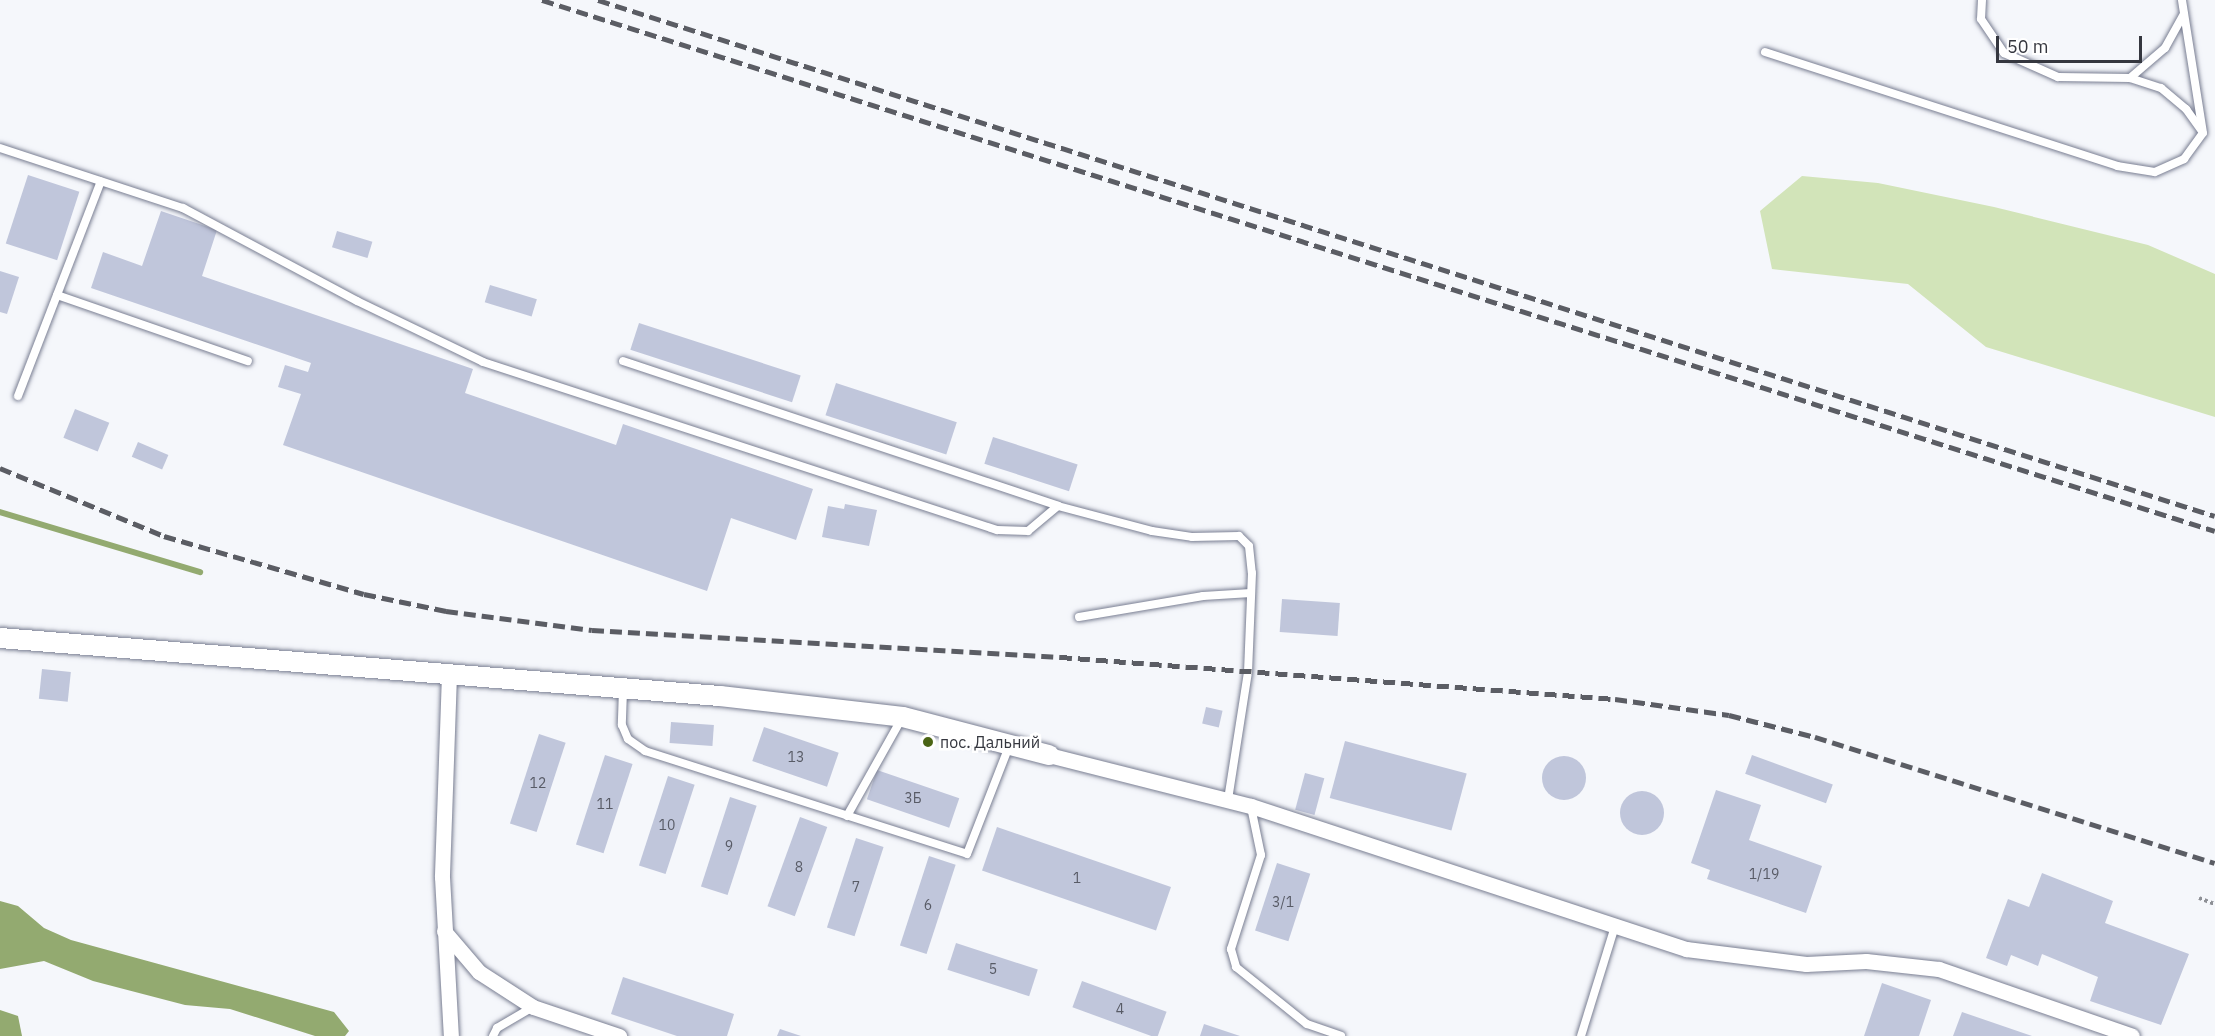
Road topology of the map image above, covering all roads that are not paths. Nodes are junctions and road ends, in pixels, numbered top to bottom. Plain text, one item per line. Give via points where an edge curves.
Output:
1 (1982, 0) edge
2 (2182, 0) edge
3 (2184, 14) junction
4 (1765, 52) dead end
5 (2130, 78) junction
6 (2203, 133) junction
7 (0, 148) edge
8 (101, 181) junction
9 (57, 295) junction
10 (248, 361) dead end
11 (623, 361) dead end
12 (18, 396) dead end
13 (1058, 506) junction
14 (1251, 593) junction
15 (1079, 617) dead end
16 (0, 638) edge
17 (449, 674) junction
18 (624, 688) junction
19 (903, 717) junction
20 (1009, 745) junction
21 (1049, 755) joint
22 (1228, 799) junction
23 (1251, 806) junction
24 (847, 816) junction
25 (1615, 926) junction
26 (444, 931) junction
27 (533, 1007) junction
28 (451, 1036) edge
29 (493, 1036) edge
30 (619, 1036) edge
31 (1341, 1036) edge
32 (1581, 1036) edge
33 (2132, 1036) edge

1 - 5 lane via 1981,19 2004,53 2058,77
2 - 3 lane
3 - 5 lane via 2165,48
3 - 6 lane
4 - 6 lane via 2136,169 2155,172 2184,159
5 - 6 lane via 2161,88 2186,109
7 - 8 lane
8 - 9 lane
8 - 13 lane via 183,208 230,230 357,301 483,362 997,530 1028,531
9 - 10 lane
9 - 12 lane
11 - 13 lane
13 - 14 lane via 1152,531 1192,537 1239,536 1249,546
14 - 15 lane via 1203,596
14 - 22 lane via 1248,672
16 - 17 street
17 - 18 street
17 - 26 street
18 - 19 street
18 - 24 lane via 622,725 628,739 645,751
19 - 20 street
19 - 24 lane
20 - 21 street
20 - 24 lane via 967,854
21 - 22 street
22 - 23 street
23 - 25 street
23 - 31 lane via 1261,855 1231,949 1236,967 1307,1024
25 - 32 lane
25 - 33 street via 1714,956 1816,964 1902,963 1939,969
26 - 27 street via 479,972
26 - 28 street
27 - 29 lane via 497,1028
27 - 30 street

